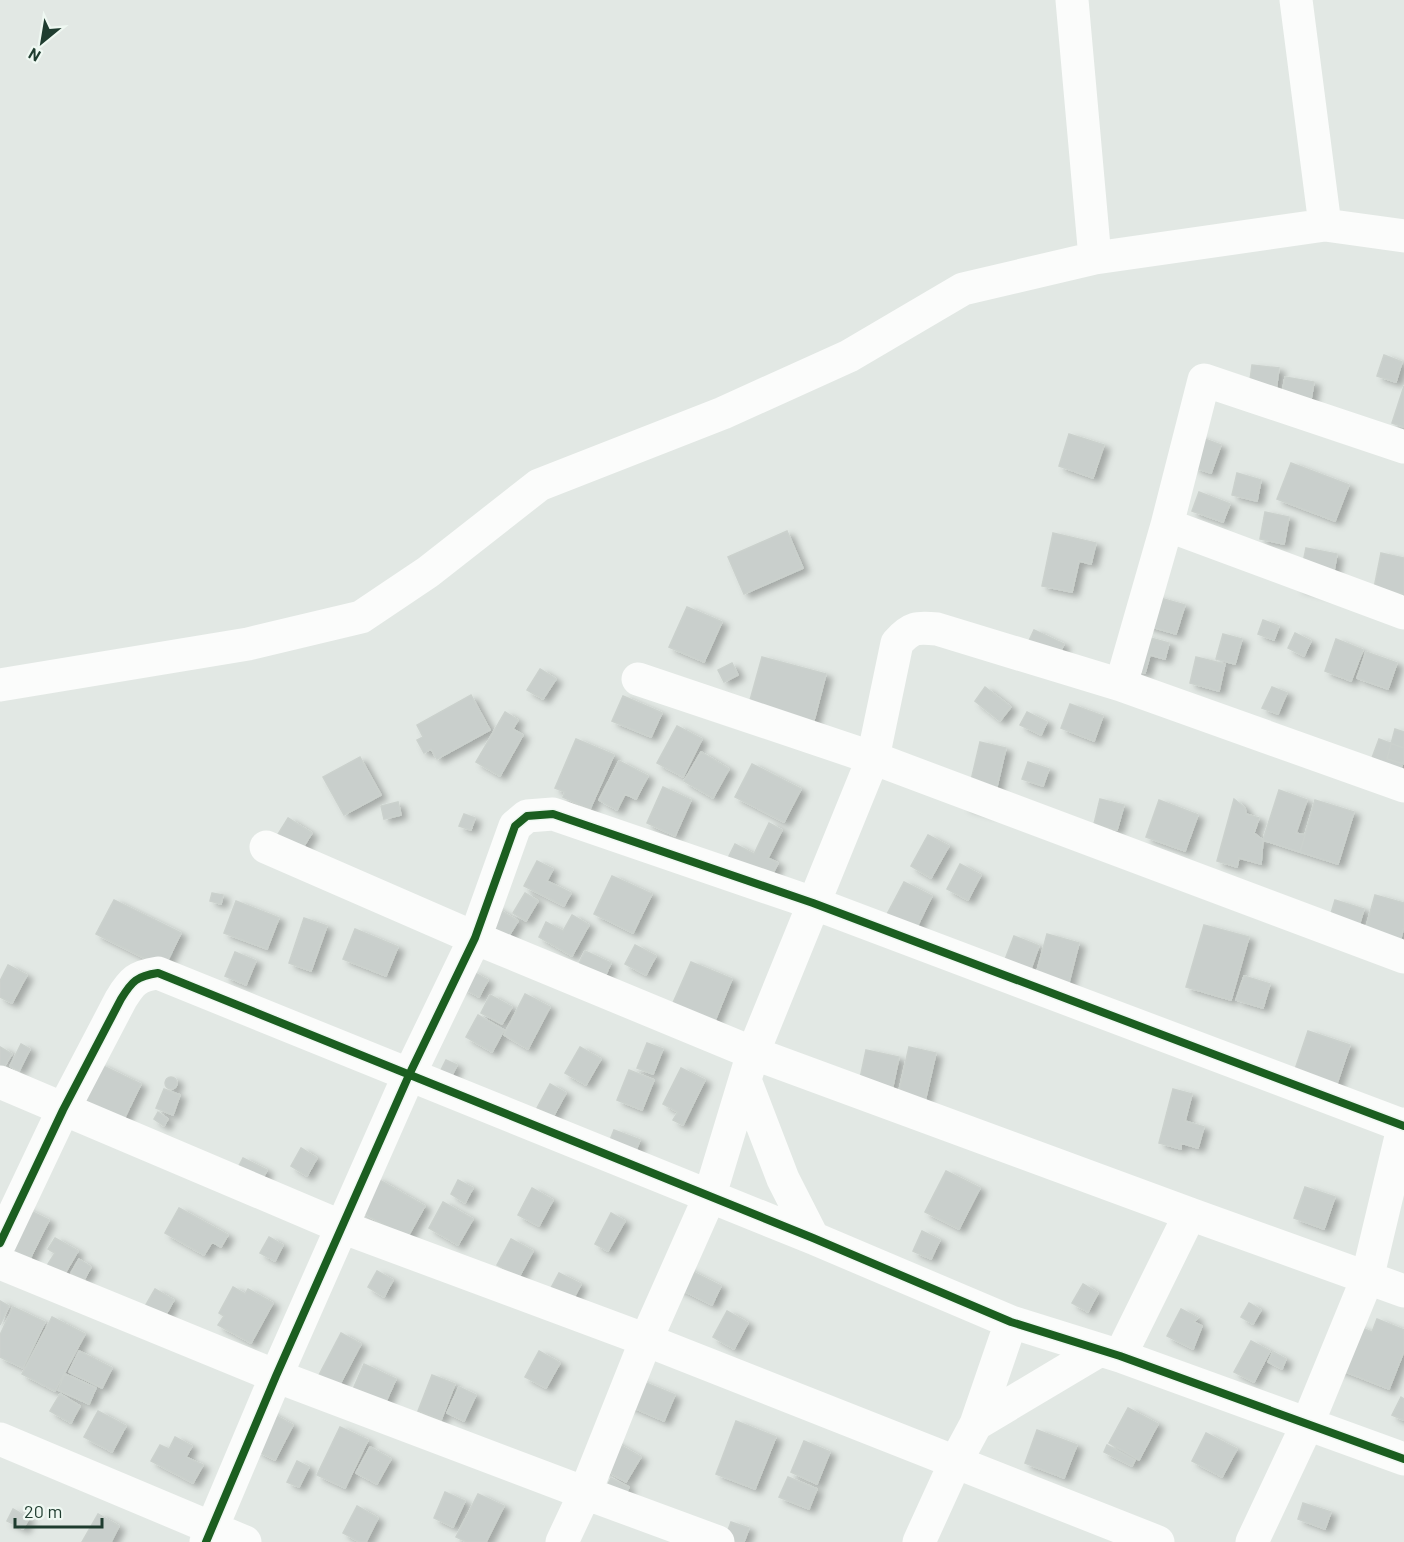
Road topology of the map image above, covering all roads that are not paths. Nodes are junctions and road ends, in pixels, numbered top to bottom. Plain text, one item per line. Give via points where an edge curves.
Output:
1 (1072, 0) edge
2 (1296, 0) edge
3 (1325, 225) junction
4 (1404, 236) edge
5 (1095, 258) junction
6 (1404, 447) edge
7 (1167, 525) junction
8 (1404, 613) edge
9 (638, 679) dead end
10 (0, 686) edge
11 (1120, 686) junction
12 (873, 758) junction
13 (1404, 786) edge
14 (266, 847) dead end
15 (813, 903) junction
16 (475, 938) junction
17 (1404, 957) edge
18 (749, 1066) junction
19 (410, 1075) junction
20 (0, 1082) edge
21 (63, 1110) junction
22 (1404, 1125) edge
23 (709, 1198) junction
24 (1190, 1214) junction
25 (342, 1227) junction
26 (813, 1238) junction
27 (0, 1243) edge
28 (0, 1263) edge
29 (1367, 1279) junction
30 (1404, 1291) edge
31 (1011, 1322) junction
32 (646, 1341) junction
33 (1110, 1353) junction
34 (276, 1376) junction
35 (976, 1424) junction
36 (1307, 1425) junction
37 (0, 1439) edge
38 (1404, 1459) edge
39 (955, 1463) junction
40 (585, 1494) junction
41 (209, 1535) edge
42 (245, 1542) edge
43 (562, 1542) edge
44 (718, 1542) edge
45 (919, 1542) edge
46 (1158, 1542) edge
47 (1252, 1542) edge

1 - 5 street
2 - 3 street
3 - 4 street
3 - 5 street
5 - 10 street via 963,289 849,356 723,412 539,485 428,572 361,617 248,644
6 - 7 street via 1204,380
7 - 8 street
7 - 11 street
9 - 12 street
11 - 12 street via 937,629 918,627 897,643
11 - 13 street
12 - 15 street
12 - 17 street
14 - 16 street
15 - 16 street via 553,814 527,816 515,826
15 - 18 street
15 - 22 street
16 - 18 street
16 - 19 street
18 - 23 street
18 - 24 street
18 - 26 street via 783,1179
19 - 21 street via 158,973 142,976 130,984
19 - 23 street
19 - 25 street
20 - 21 street
21 - 25 street
21 - 27 street
22 - 29 street
23 - 26 street
23 - 32 street
24 - 29 street
24 - 33 street
25 - 32 street
25 - 34 street
26 - 31 street
28 - 34 street
29 - 30 street
29 - 36 street
31 - 33 street
31 - 35 street
32 - 39 street
32 - 40 street
33 - 35 street
33 - 36 street
34 - 40 street
34 - 41 street
35 - 39 street
36 - 38 street
36 - 47 street
37 - 41 street
39 - 45 street
39 - 46 street
40 - 43 street
40 - 44 street
41 - 42 street

